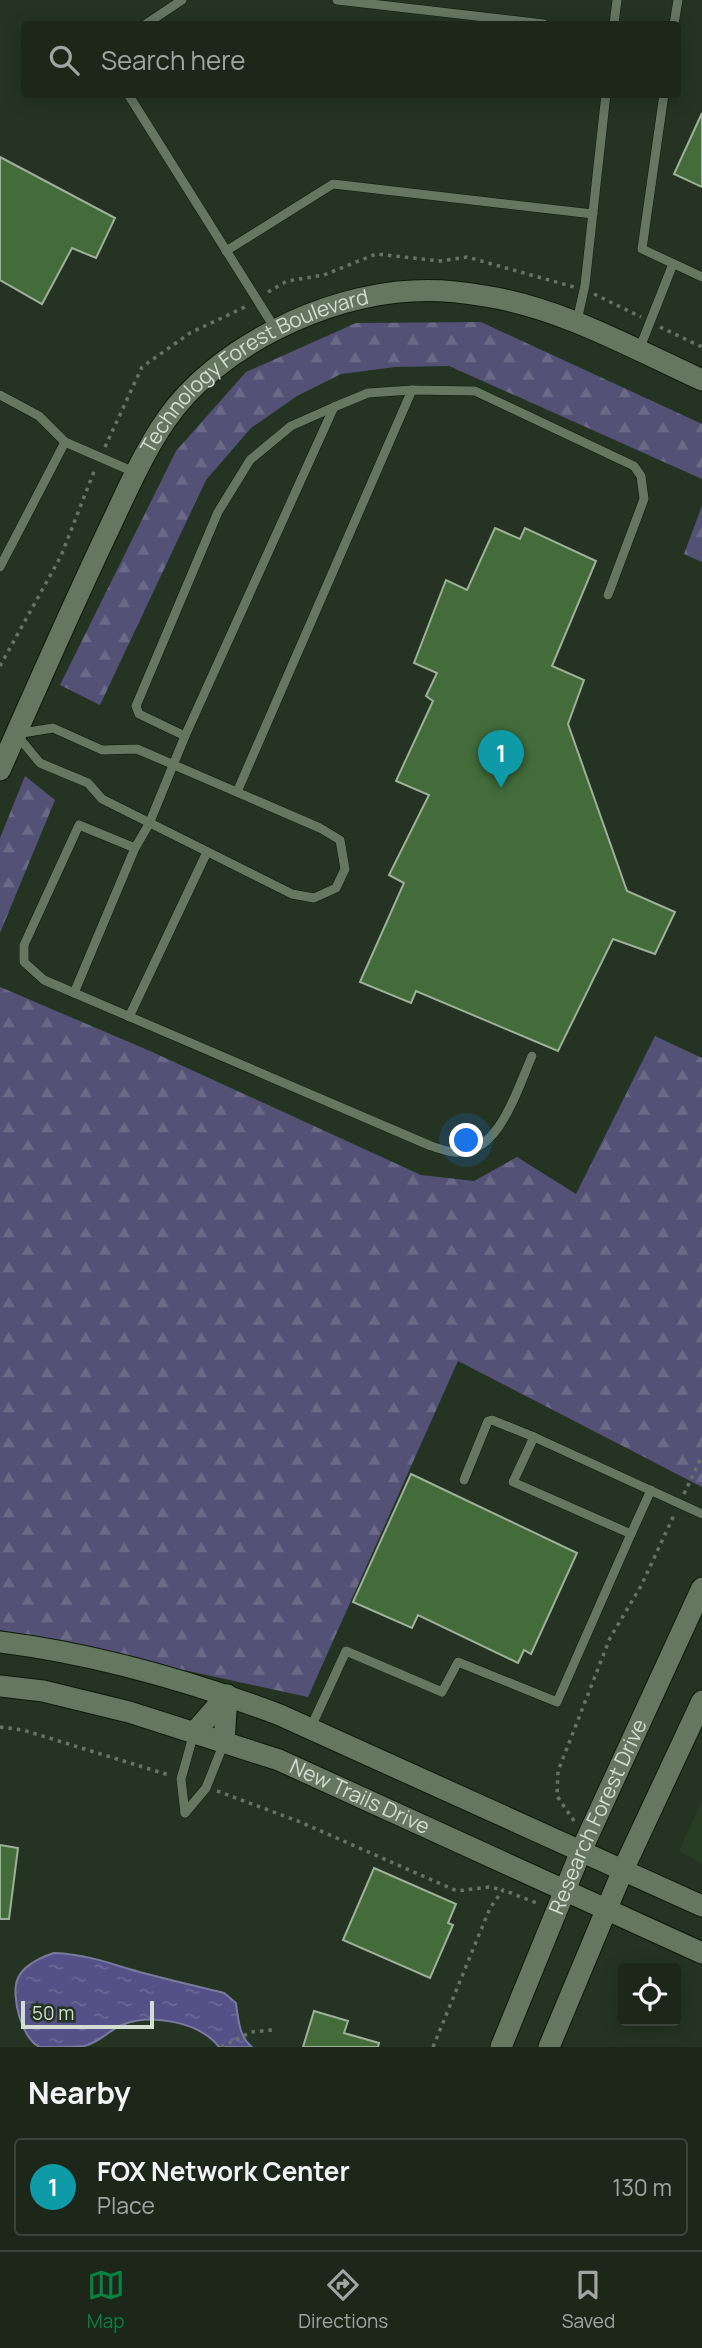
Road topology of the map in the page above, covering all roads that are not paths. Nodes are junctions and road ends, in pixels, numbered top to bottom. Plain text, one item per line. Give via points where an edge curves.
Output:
1 (182, 0) edge
2 (337, 0) edge
3 (617, 0) edge
4 (678, 0) edge
5 (150, 21) edge
6 (518, 21) edge
7 (614, 21) edge
8 (674, 21) edge
9 (130, 98) edge
10 (606, 98) edge
11 (663, 98) edge
12 (593, 214) junction
13 (226, 251) junction
14 (673, 264) junction
15 (702, 278) edge
16 (576, 323) junction
17 (276, 330) junction
18 (639, 351) junction
19 (702, 380) edge
20 (412, 390) junction
21 (0, 395) edge
22 (334, 407) junction
23 (65, 442) junction
24 (136, 472) junction
25 (0, 567) edge
26 (608, 595) dead end
27 (16, 734) junction
28 (185, 736) junction
29 (172, 764) junction
30 (0, 770) edge
31 (237, 792) junction
32 (149, 824) junction
33 (135, 848) junction
34 (207, 852) junction
35 (74, 993) junction
36 (129, 1017) junction
37 (532, 1056) dead end
38 (534, 1437) junction
39 (464, 1480) dead end
40 (651, 1490) junction
41 (702, 1514) edge
42 (631, 1534) junction
43 (702, 1588) edge
44 (0, 1643) edge
45 (0, 1686) edge
46 (227, 1695) junction
47 (702, 1700) edge
48 (311, 1727) junction
49 (194, 1733) junction
50 (225, 1743) junction
51 (581, 1851) junction
52 (623, 1870) junction
53 (562, 1899) junction
54 (702, 1906) edge
55 (606, 1909) junction
56 (702, 1954) edge
57 (501, 2047) edge
58 (549, 2047) edge

1 - 5 lane
2 - 6 lane
3 - 7 lane
4 - 8 lane
9 - 13 lane
10 - 12 lane
11 - 14 lane via 642,249
12 - 13 lane via 333,184
12 - 16 lane
13 - 17 lane
14 - 15 lane
14 - 18 lane
16 - 17 street, Technology Forest Boulevard via 487,296 412,290 337,306
16 - 18 street, Technology Forest Boulevard
17 - 24 street, Technology Forest Boulevard via 196,384 166,420
18 - 19 street, Technology Forest Boulevard
20 - 22 lane via 368,393
20 - 26 lane via 475,391 634,466 641,475 644,499
20 - 31 lane
21 - 23 lane via 39,416
22 - 28 lane
22 - 28 lane via 291,426 250,460 218,512 136,705 139,714
23 - 24 lane
23 - 25 lane
24 - 27 street, Technology Forest Boulevard
27 - 29 lane via 53,728 102,750 137,748
27 - 30 street, Technology Forest Boulevard
27 - 32 lane via 40,763 88,783 102,799
28 - 29 lane
29 - 31 lane
29 - 32 lane
31 - 34 lane via 340,839 345,870 336,888 314,898 292,894
32 - 33 lane
32 - 34 lane
33 - 35 lane
33 - 35 lane via 79,825 24,945 24,962 44,981
34 - 36 lane
35 - 36 lane
36 - 37 lane via 431,1146 455,1152 480,1147 501,1126
38 - 39 lane via 488,1421
38 - 40 lane
38 - 42 lane via 513,1482
40 - 41 lane
40 - 42 lane
42 - 48 lane via 557,1702 458,1662 443,1692 346,1651
43 - 51 street, Research Forest Drive
44 - 46 street, New Trails Drive via 51,1649
45 - 49 street, New Trails Drive via 55,1694
46 - 48 street, New Trails Drive
46 - 49 street
46 - 50 street
47 - 52 street, Research Forest Drive
48 - 51 street, New Trails Drive
49 - 50 street, New Trails Drive
49 - 50 lane via 181,1779 185,1812 206,1788
50 - 53 street, New Trails Drive via 279,1760
51 - 52 street, New Trails Drive
51 - 53 street, Research Forest Drive
52 - 54 street, New Trails Drive
52 - 55 street, Research Forest Drive
53 - 55 street, New Trails Drive
53 - 57 street, Research Forest Drive
55 - 56 street, New Trails Drive
55 - 58 street, Research Forest Drive

